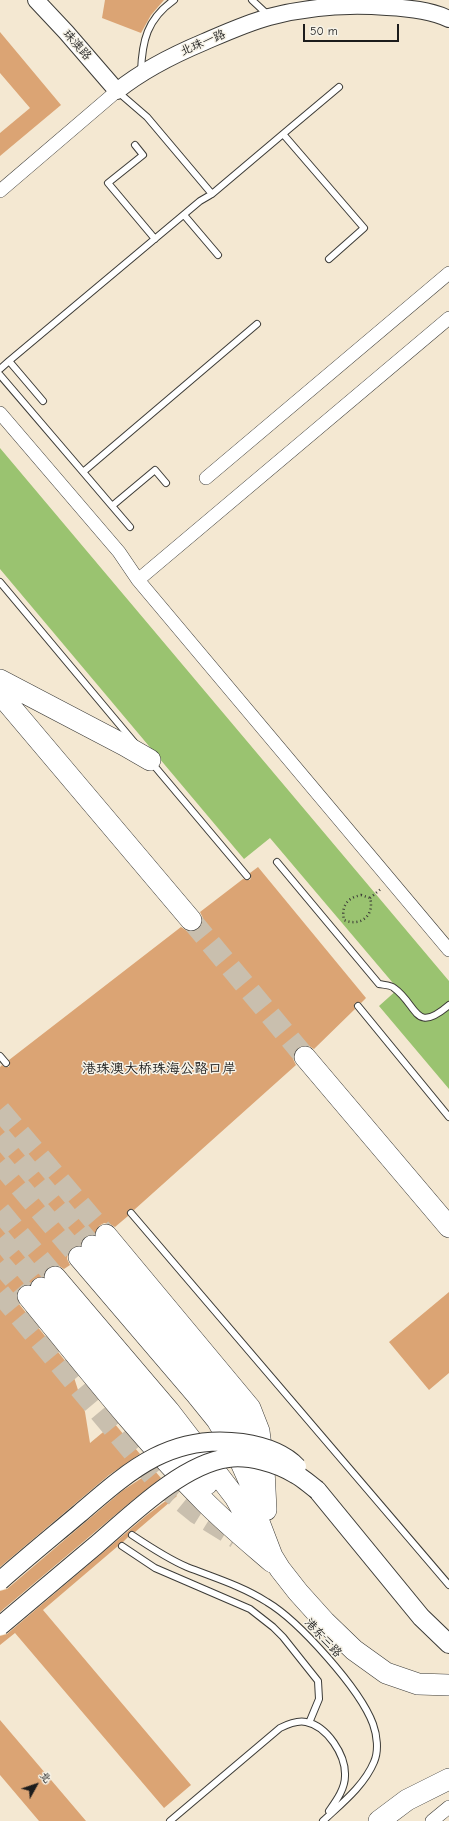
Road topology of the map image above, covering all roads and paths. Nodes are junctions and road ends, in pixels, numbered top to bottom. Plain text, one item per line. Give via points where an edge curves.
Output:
1 (36, 0) edge
2 (174, 0) edge
3 (252, 0) edge
4 (270, 17) junction
5 (449, 19) edge
6 (141, 74) junction
7 (339, 87) dead end
8 (117, 91) junction
9 (283, 134) junction
10 (135, 145) dead end
11 (0, 191) edge
12 (212, 194) junction
13 (184, 215) junction
14 (155, 239) junction
15 (218, 255) dead end
16 (329, 259) dead end
17 (449, 273) edge
18 (449, 318) edge
19 (257, 324) dead end
20 (9, 361) junction
21 (0, 369) edge
22 (0, 375) edge
23 (43, 401) dead end
24 (0, 413) edge
25 (83, 472) junction
26 (206, 478) dead end
27 (166, 483) dead end
28 (112, 506) junction
29 (130, 528) dead end
30 (138, 580) junction
31 (0, 582) edge
32 (0, 680) edge
33 (0, 694) edge
34 (150, 760) junction
35 (277, 862) dead end
36 (247, 876) dead end
37 (366, 918) joint
38 (190, 920) tunnel mouth
39 (449, 950) edge
40 (358, 1006) dead end
41 (449, 1006) edge
42 (0, 1056) edge
43 (305, 1057) tunnel mouth
44 (6, 1063) dead end
45 (449, 1117) edge
46 (131, 1213) dead end
47 (449, 1227) edge
48 (317, 1490) junction
49 (132, 1535) dead end
50 (266, 1541) junction
51 (122, 1546) dead end
52 (280, 1569) junction
53 (0, 1580) edge
54 (449, 1585) edge
55 (0, 1626) edge
56 (449, 1644) edge
57 (449, 1685) edge
58 (310, 1723) junction
59 (449, 1779) edge
60 (449, 1808) edge
61 (170, 1821) edge
62 (322, 1821) edge
63 (379, 1821) edge
64 (432, 1821) edge

1 - 8 street, 珠澳路
2 - 6 lane via 159,12 150,25 144,39
3 - 4 lane
4 - 5 street, 北珠一路 via 344,6 372,6 425,11
4 - 6 street, 北珠一路 via 193,46
6 - 8 street, 北珠一路
7 - 9 lane
8 - 11 street, 北珠一路
8 - 12 lane via 147,117
9 - 12 lane
9 - 16 lane via 364,228
10 - 14 lane via 143,155 108,184
12 - 13 lane
13 - 14 lane
13 - 15 lane
14 - 20 lane
17 - 26 street
18 - 30 street
19 - 25 lane
20 - 21 lane
20 - 23 lane
22 - 25 lane
24 - 30 street via 119,552
25 - 28 lane
27 - 28 lane via 155,470
28 - 29 lane
30 - 39 street
31 - 34 lane
32 - 34 highway
33 - 38 highway
34 - 36 lane
35 - 41 lane via 379,984 394,987 414,1011 424,1018 433,1018
37 - 37 path via 372,907 370,898 355,896 346,903 344,920 355,923
40 - 45 lane
42 - 44 lane
43 - 47 highway
46 - 54 lane
48 - 53 main road, bridge via 291,1460 252,1444 224,1440 179,1447 152,1457 132,1470
48 - 55 main road, bridge via 279,1466 244,1458 228,1458 196,1468 172,1482 136,1510
48 - 56 main road via 421,1617
49 - 62 lane, 港东三路 via 186,1566 240,1586 269,1603 307,1636 361,1701 377,1737 375,1761 362,1782
50 - 50 highway via 250,1483 217,1420 92,1246 250,1408 259,1431 264,1469
50 - 52 highway
51 - 58 lane via 155,1568 250,1609 273,1627 318,1681 319,1699
52 - 52 highway via 235,1497 169,1411 41,1287 106,1392 207,1504
52 - 57 highway via 325,1622 369,1662 403,1680
58 - 61 lane via 298,1721 280,1728
58 - 62 lane via 320,1728 338,1749 345,1775 341,1792
59 - 63 highway via 407,1800
60 - 64 street

